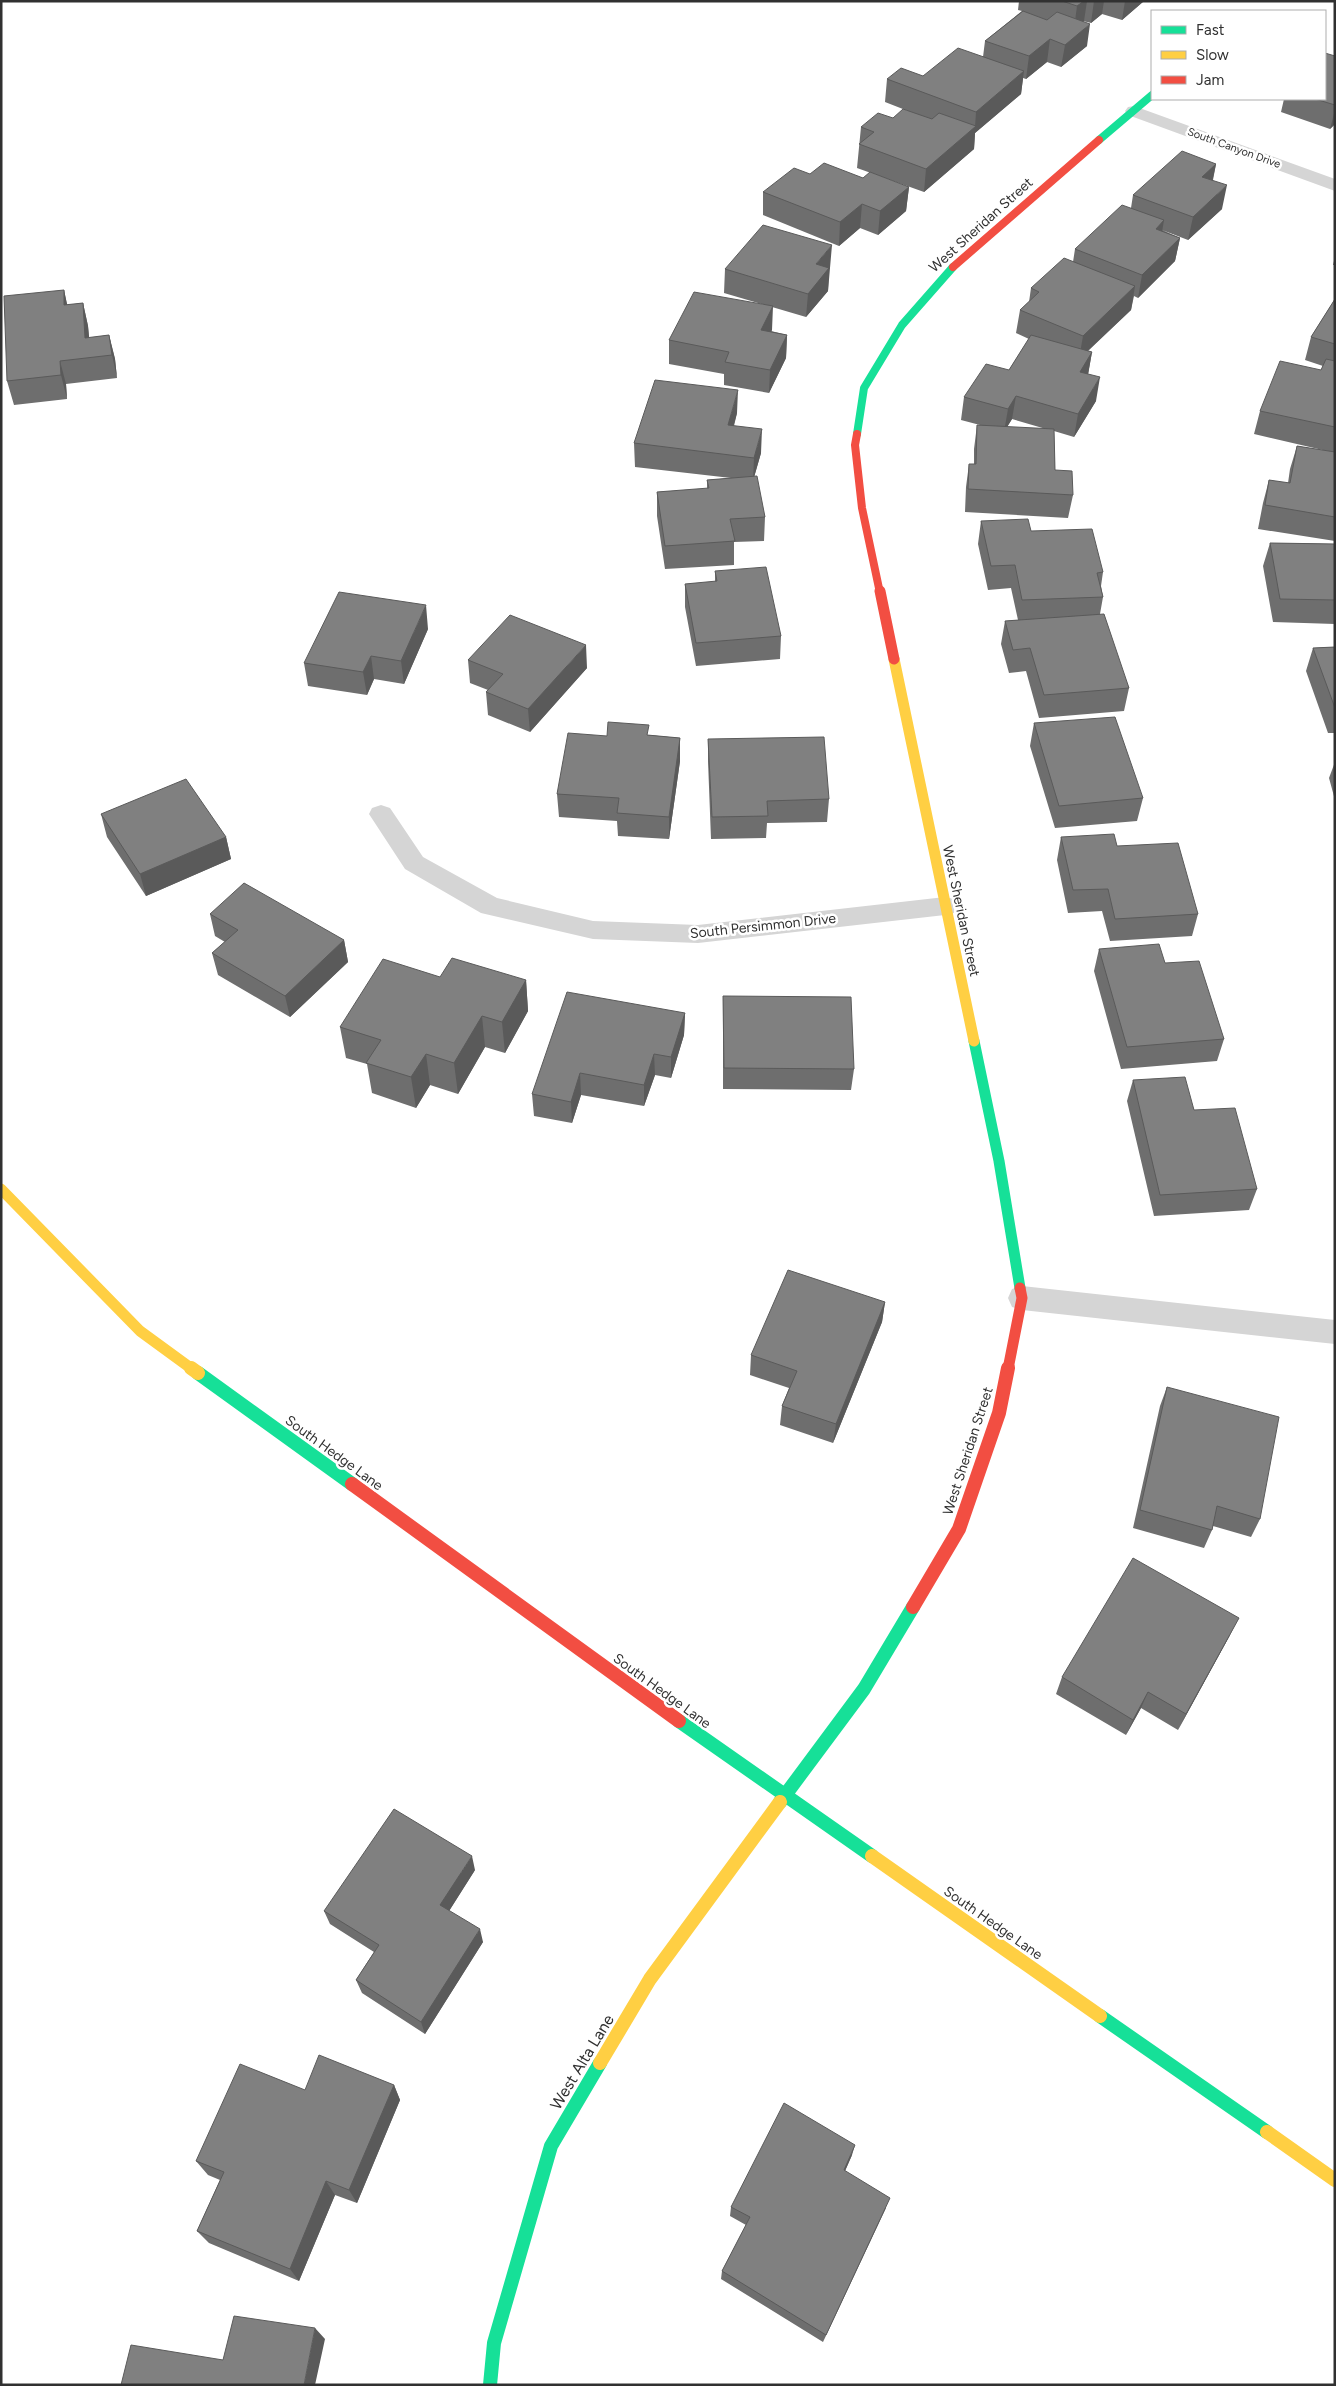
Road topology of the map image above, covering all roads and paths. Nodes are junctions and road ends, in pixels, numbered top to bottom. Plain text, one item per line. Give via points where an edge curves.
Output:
1 (1151, 96) edge
2 (1134, 111) junction
3 (1335, 185) edge
4 (381, 814) dead end
5 (945, 906) junction
6 (1, 1188) edge
7 (1022, 1298) junction
8 (1335, 1332) edge
9 (785, 1795) junction
10 (1335, 2180) edge
11 (490, 2385) edge

1 - 2 street, West Sheridan Street
2 - 3 street, South Canyon Drive
2 - 5 street, West Sheridan Street via 949,270 902,325 864,388 855,445 862,508
4 - 5 street, South Persimmon Drive via 414,863 490,906 593,930 698,934
5 - 7 street, West Sheridan Street via 998,1161
6 - 9 street, South Hedge Lane via 140,1331
7 - 8 street
7 - 9 street, West Sheridan Street via 999,1413 959,1529 864,1689
9 - 10 street, South Hedge Lane
9 - 11 street, West Alta Lane via 650,1979 551,2146 494,2343

